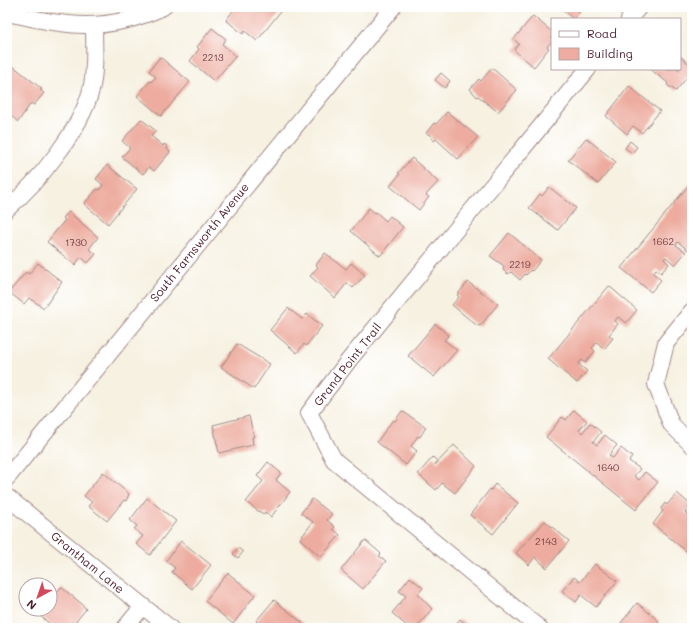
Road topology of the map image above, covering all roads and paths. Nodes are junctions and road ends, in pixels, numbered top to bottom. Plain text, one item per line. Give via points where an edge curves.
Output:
1 (163, 7) edge
2 (393, 7) edge
3 (639, 7) edge
4 (7, 14) edge
5 (630, 18) edge
6 (94, 26) junction
7 (587, 70) edge
8 (7, 209) edge
9 (692, 311) edge
10 (692, 445) edge
11 (7, 478) edge
12 (7, 497) edge
13 (143, 606) junction
14 (125, 628) edge
15 (170, 628) edge
16 (540, 628) edge

1 - 6 street via 144,16
2 - 11 street, South Farnsworth Avenue
3 - 5 street
4 - 6 street via 69,25
6 - 8 street via 92,90 86,106 69,138 29,188
7 - 16 street, Grand Point Trail via 309,412 334,460
9 - 10 street via 666,343 656,384 671,424
12 - 13 street, Grantham Lane
13 - 14 street
13 - 15 street, Grantham Lane

